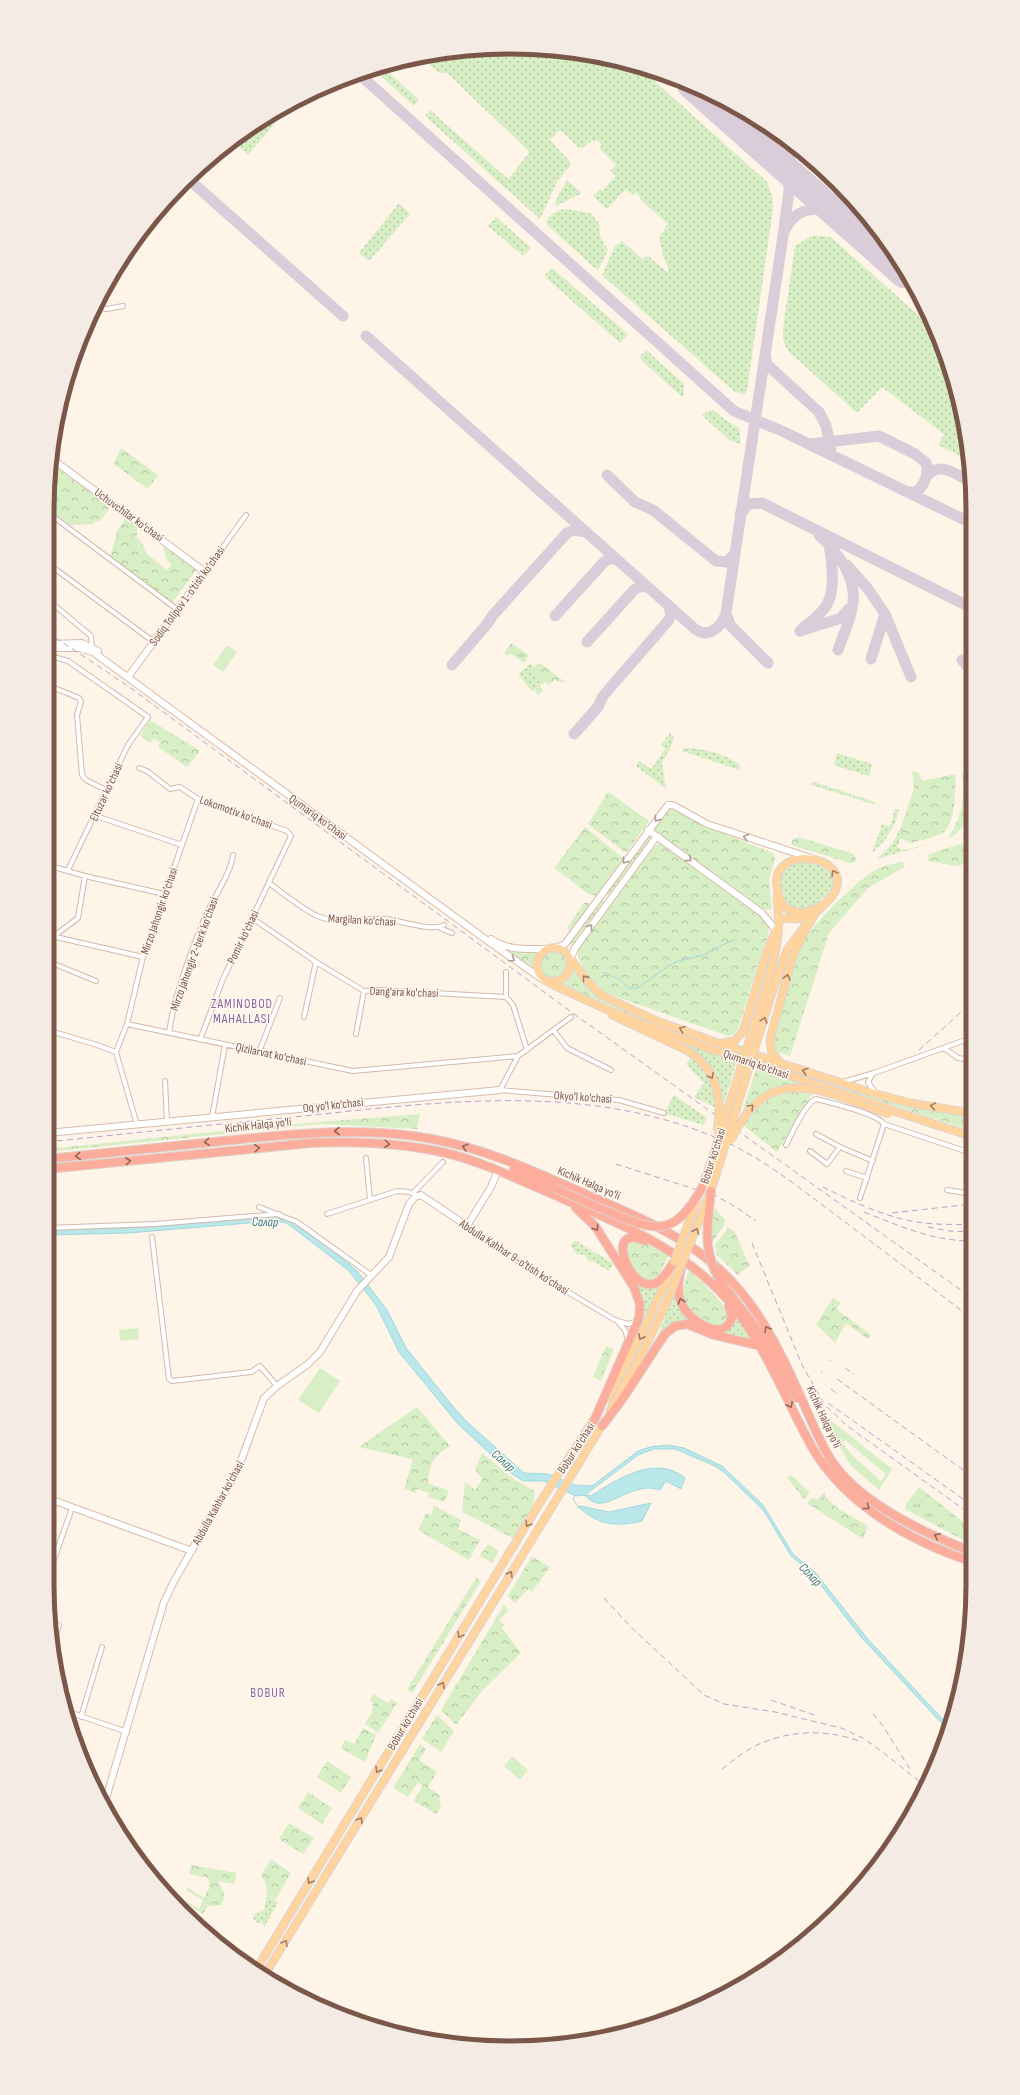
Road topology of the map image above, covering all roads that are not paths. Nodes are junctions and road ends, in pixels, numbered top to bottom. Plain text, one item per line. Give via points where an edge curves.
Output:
1 (123, 306) dead end
2 (101, 308) edge
3 (57, 463) edge
4 (246, 515) dead end
5 (54, 517) edge
6 (54, 568) edge
7 (205, 572) junction
8 (54, 605) edge
9 (178, 610) junction
10 (154, 642) junction
11 (54, 644) edge
12 (54, 648) edge
13 (92, 649) junction
14 (54, 657) edge
15 (129, 676) junction
16 (54, 687) edge
17 (139, 768) dead end
18 (106, 790) junction
19 (198, 799) junction
20 (96, 816) junction
21 (648, 830) junction
22 (291, 836) joint
23 (657, 836) junction
24 (182, 845) junction
25 (233, 855) dead end
26 (815, 859) junction
27 (54, 867) edge
28 (68, 870) junction
29 (85, 876) junction
30 (776, 879) junction
31 (269, 883) junction
32 (164, 894) junction
33 (600, 895) junction
34 (609, 902) junction
35 (822, 905) junction
36 (762, 913) junction
37 (815, 913) junction
38 (252, 918) junction
39 (778, 926) junction
40 (452, 933) dead end
41 (54, 936) joint
42 (556, 948) junction
43 (547, 949) junction
44 (143, 957) junction
45 (570, 960) junction
46 (316, 962) junction
47 (54, 964) edge
48 (506, 972) dead end
49 (544, 980) junction
50 (96, 981) dead end
51 (364, 991) junction
52 (506, 997) junction
53 (280, 998) dead end
54 (582, 998) junction
55 (304, 1017) dead end
56 (571, 1017) dead end
57 (127, 1024) junction
58 (745, 1028) junction
59 (554, 1031) junction
60 (54, 1032) edge
61 (169, 1033) junction
62 (356, 1034) dead end
63 (771, 1036) junction
64 (200, 1040) junction
65 (966, 1040) edge
66 (718, 1043) junction
67 (225, 1045) junction
68 (944, 1048) junction
69 (527, 1050) junction
70 (116, 1052) junction
71 (259, 1052) junction
72 (518, 1056) junction
73 (966, 1059) edge
74 (783, 1064) junction
75 (611, 1070) dead end
76 (874, 1074) junction
77 (165, 1081) dead end
78 (842, 1082) junction
79 (500, 1090) junction
80 (876, 1094) junction
81 (966, 1112) edge
82 (664, 1113) dead end
83 (212, 1117) junction
84 (167, 1122) junction
85 (884, 1124) junction
86 (136, 1126) junction
87 (954, 1131) junction
88 (54, 1132) edge
89 (816, 1134) dead end
90 (966, 1135) edge
91 (786, 1145) dead end
92 (840, 1147) junction
93 (810, 1151) dead end
94 (966, 1151) edge
95 (54, 1158) edge
96 (366, 1158) dead end
97 (873, 1161) junction
98 (443, 1162) dead end
99 (711, 1162) junction
100 (500, 1164) junction
101 (720, 1166) junction
102 (54, 1168) edge
103 (846, 1171) dead end
104 (867, 1178) junction
105 (702, 1188) junction
106 (947, 1190) dead end
107 (711, 1191) junction
108 (966, 1193) edge
109 (415, 1195) junction
110 (860, 1198) dead end
111 (370, 1200) junction
112 (568, 1201) junction
113 (259, 1207) dead end
114 (279, 1214) junction
115 (327, 1214) dead end
116 (467, 1226) junction
117 (54, 1228) edge
118 (152, 1237) dead end
119 (678, 1261) junction
120 (369, 1277) junction
121 (713, 1285) junction
122 (639, 1318) junction
123 (615, 1320) junction
124 (627, 1345) junction
125 (761, 1346) junction
126 (277, 1386) junction
127 (810, 1419) junction
128 (594, 1421) junction
129 (602, 1426) junction
130 (832, 1460) junction
131 (824, 1466) junction
132 (54, 1501) edge
133 (539, 1504) junction
134 (72, 1508) junction
135 (548, 1510) junction
136 (966, 1549) edge
137 (192, 1551) junction
138 (54, 1559) edge
139 (966, 1559) edge
140 (59, 1625) dead end
141 (57, 1632) edge
142 (102, 1647) dead end
143 (73, 1714) edge
144 (81, 1717) junction
145 (127, 1732) junction
146 (106, 1797) edge
147 (344, 1826) junction
148 (353, 1831) junction
149 (259, 1965) edge
150 (267, 1971) edge

1 - 2 street
3 - 7 main road, Uchuvchilar ko'chasi
4 - 7 street, Sodiq Tolipov 1-o'tish ko'chasi
5 - 9 street
6 - 10 street
7 - 9 main road, Sodiq Tolipov 1-o'tish ko'chasi
8 - 13 street via 91,636
9 - 10 main road, Sodiq Tolipov 1-o'tish ko'chasi
10 - 15 main road, Sodiq Tolipov 1-o'tish ko'chasi
11 - 13 main road via 78,643
12 - 13 main road
13 - 15 main road, Qumariq ko'chasi
14 - 18 street, Eltuzar ko'chasi via 68,661 148,717 128,745
15 - 43 main road, Qumariq ko'chasi via 493,941 512,948
15 -> 49 main road, Qumariq ko'chasi
16 - 18 street via 79,698 81,702 77,714 82,775 86,780
17 - 19 street, Lokomotiv ko'chasi via 147,771 170,789 180,787
18 - 20 street, Eltuzar ko'chasi
19 - 22 street, Lokomotiv ko'chasi via 287,831
19 - 24 street, Mirzo Jahongir ko'chasi
20 - 24 street
20 - 28 street, Eltuzar ko'chasi
21 - 23 main road
26 -> 21 main road via 707,824 672,804 666,806
21 -> 33 main road
22 - 31 street, Pomir ko'chasi
23 - 34 main road
23 -> 36 main road
24 - 32 street, Mirzo Jahongir ko'chasi
25 - 61 street, Mirzo Jahongir 2-berk ko'chasi via 230,871 206,914 172,1011
26 - 30 main road via 800,858 789,862
35 -> 26 main road via 835,891 837,881 831,868
27 - 28 street
28 - 29 street
29 - 32 street
29 - 41 street via 78,918
30 - 35 main road via 780,900 790,911 808,912
30 - 39 main road, Bobur ko'chasi
31 - 38 street, Pomir ko'chasi
31 - 40 street, Margilan ko'chasi via 318,916 332,920 387,919 442,926
32 - 44 street, Mirzo Jahongir ko'chasi
33 - 34 main road
33 - 42 main road via 565,944
45 -> 34 main road via 575,948
35 - 37 main road
36 - 39 main road
36 - 39 main road
37 - 39 main road
63 -> 37 main road via 792,960
101 -> 37 main road, Bobur ko'chasi, bridge via 788,947
38 - 46 street, Dang'ara ko'chasi
38 - 64 street, Pomir ko'chasi via 223,979
39 - 58 main road via 767,951
39 - 99 main road, Bobur ko'chasi, bridge via 776,954
41 - 44 street
42 - 43 main road, Qumariq ko'chasi
42 - 45 main road, Qumariq ko'chasi via 564,951
43 - 49 main road via 539,956 537,964 539,974
44 - 57 street, Mirzo Jahongir ko'chasi
45 - 49 main road via 569,972 563,979 554,982
66 -> 45 main road, Qumariq ko'chasi via 657,1021 607,999 594,989
46 - 51 street, Dang'ara ko'chasi
46 - 55 street
47 - 50 street
48 - 52 street
49 - 54 main road, Qumariq ko'chasi
51 - 52 street, Dang'ara ko'chasi
51 - 62 street
52 - 69 street via 513,1005
53 - 71 street
54 - 87 main road, Qumariq ko'chasi via 721,1052
54 -> 99 main road, bridge via 689,1052 708,1070 717,1089 720,1107
56 - 59 street
57 - 61 street, Qizilarvat ko'chasi
57 - 70 street
58 - 63 main road via 749,1036 756,1040 766,1040
58 - 66 main road via 734,1040
59 - 69 street
59 - 75 street via 567,1048
60 - 70 street via 98,1044
61 - 64 street, Qizilarvat ko'chasi
63 - 74 main road via 772,1053
64 - 67 street, Qizilarvat ko'chasi
65 - 68 street
66 - 74 main road, Qumariq ko'chasi
67 - 71 street, Qizilarvat ko'chasi
67 - 83 street
68 - 73 street via 958,1058
68 - 76 street
69 - 72 street
70 - 86 street
71 - 72 street, Qizilarvat ko'chasi via 353,1071
72 - 79 street
78 -> 74 main road, Qumariq ko'chasi
76 - 78 street
76 - 80 street via 868,1082
77 - 84 street
78 - 80 main road, Qumariq ko'chasi
79 - 82 street, Okyo'l ko'chasi via 619,1100
79 - 83 main road, Oq yo'l ko'chasi
81 -> 80 main road, Qumariq ko'chasi via 910,1103
83 - 84 main road, Oq yo'l ko'chasi
84 - 86 main road, Oq yo'l ko'chasi
85 - 91 street via 880,1119 869,1115 814,1099
85 - 94 street
85 - 97 street
86 - 88 main road, Oq yo'l ko'chasi
87 - 90 main road, Qumariq ko'chasi
101 -> 87 main road, bridge via 746,1112 762,1098 794,1088 809,1088 889,1114
89 - 92 street
92 - 93 street via 827,1164
92 - 97 street
100 -> 95 highway, Kichik Halqa yo'li via 482,1152 426,1138 372,1132 330,1131
96 - 111 street
97 - 104 street
98 - 109 street, Abdulla Kahhar ko'chasi
99 - 105 main road, Bobur ko'chasi, bridge
102 -> 100 highway, Kichik Halqa yo'li via 339,1142 421,1149
100 - 105 highway, bridge via 636,1224 654,1227 667,1225 681,1216
100 - 112 highway, Kichik Halqa yo'li
100 - 116 main road via 491,1187
127 -> 100 highway, Kichik Halqa yo'li via 782,1358 756,1312 732,1282 705,1256 660,1227
101 - 107 main road, Bobur ko'chasi, bridge
103 - 104 street
104 - 110 street
105 - 119 main road, Bobur ko'chasi, bridge
106 - 108 street
119 -> 107 main road, Bobur ko'chasi, bridge
107 - 127 highway, bridge via 706,1236 713,1267 722,1284 757,1329
109 - 111 street via 397,1192
109 - 116 main road, Abdulla Kahhar 9-o'tish ko'chasi via 421,1195
109 - 120 main road, Abdulla Kahhar ko'chasi via 409,1204 393,1250 380,1268
111 - 115 street
112 - 119 highway, Kichik Halqa yo'li via 658,1243
112 -> 122 highway via 593,1223 634,1287 640,1302
113 - 114 street
114 - 117 street via 155,1224
114 - 120 street via 297,1222
116 - 123 street, Abdulla Kahhar 9-o'tish ko'chasi via 480,1237
118 - 126 street via 170,1380 251,1372 260,1366
119 - 119 highway via 659,1281 644,1284 635,1277 623,1256 623,1245 628,1239 638,1238
119 - 121 highway, Kichik Halqa yo'li
121 -> 119 highway, bridge via 733,1315 728,1326 721,1330 711,1329 683,1308 678,1291
119 -> 128 main road, Bobur ko'chasi via 632,1355
119 - 129 main road, Bobur ko'chasi, bridge via 664,1306 639,1360
120 - 126 main road, Abdulla Kahhar ko'chasi via 359,1288 320,1352
121 - 125 highway, Kichik Halqa yo'li via 735,1309
122 - 123 street, Abdulla Kahhar 9-o'tish ko'chasi via 630,1324
122 - 124 highway
123 - 124 street, Abdulla Kahhar 9-o'tish ko'chasi via 625,1330
124 - 128 highway
125 - 129 highway via 714,1335 689,1324 675,1326 665,1334
125 -> 131 highway, Kichik Halqa yo'li via 804,1433
126 - 137 main road, Abdulla Kahhar ko'chasi via 262,1401 238,1469
127 - 130 highway, Kichik Halqa yo'li
128 - 133 main road, Bobur ko'chasi
129 - 135 main road, Bobur ko'chasi
130 - 131 highway
136 -> 130 highway, Kichik Halqa yo'li via 887,1509 853,1484
131 -> 139 highway, Kichik Halqa yo'li via 847,1491 886,1520 929,1545
132 - 134 main road
133 - 135 main road via 546,1504
133 -> 147 main road, Bobur ko'chasi
134 - 137 main road
134 - 138 street
148 -> 135 main road, Bobur ko'chasi
137 - 145 main road, Abdulla Kahhar ko'chasi via 164,1602
140 - 141 street
142 - 144 street
143 - 144 street
144 - 145 street
145 - 146 main road, Abdulla Kahhar ko'chasi
147 - 148 main road via 346,1831
147 -> 149 main road, Bobur ko'chasi
150 -> 148 main road, Bobur ko'chasi

